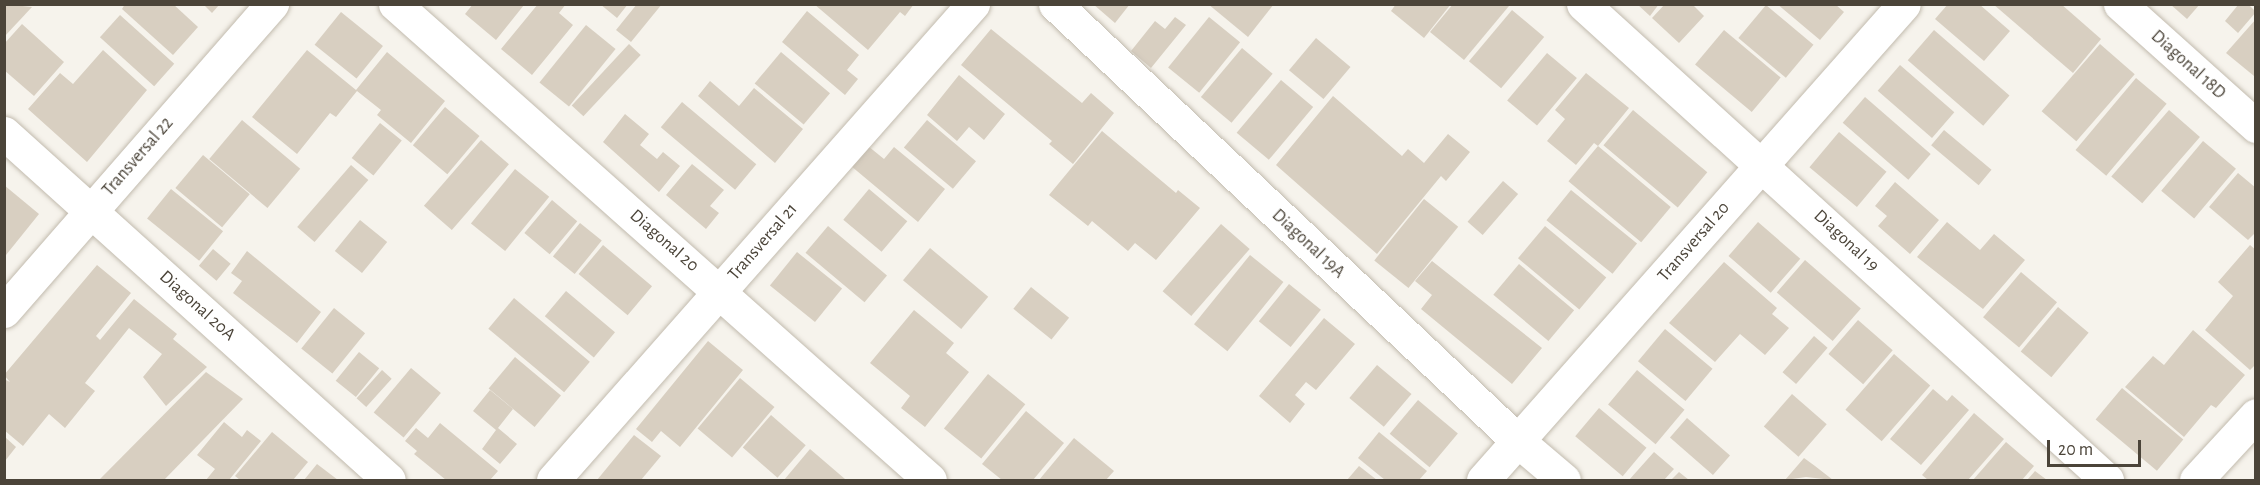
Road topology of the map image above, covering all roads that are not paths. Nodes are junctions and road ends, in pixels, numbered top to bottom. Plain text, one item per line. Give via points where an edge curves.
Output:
1 (272, 4) edge
2 (395, 4) edge
3 (973, 4) edge
4 (1055, 4) edge
5 (1582, 4) edge
6 (1904, 4) edge
7 (2120, 4) edge
8 (2256, 126) edge
9 (4, 133) edge
10 (1763, 164) junction
11 (91, 210) junction
12 (721, 291) junction
13 (4, 311) edge
14 (2256, 415) edge
15 (1518, 441) junction
16 (389, 480) edge
17 (554, 480) edge
18 (930, 480) edge
19 (1483, 480) edge
20 (1564, 480) edge
21 (2107, 480) edge
22 (2196, 480) edge

1 - 11 street, Transversal 22
2 - 12 street, Diagonal 20
3 - 12 street, Transversal 21
4 - 15 street, Diagonal 19A
5 - 10 street, Diagonal 19
6 - 10 street, Transversal 20
7 - 8 street, Diagonal 18D
9 - 11 street, Diagonal 20A
10 - 15 street, Transversal 20
10 - 21 street, Diagonal 19
11 - 13 street, Transversal 22
11 - 16 street, Diagonal 20A
12 - 17 street, Transversal 21
12 - 18 street, Diagonal 20
14 - 22 street
15 - 19 street, Transversal 20
15 - 20 street, Diagonal 19A

